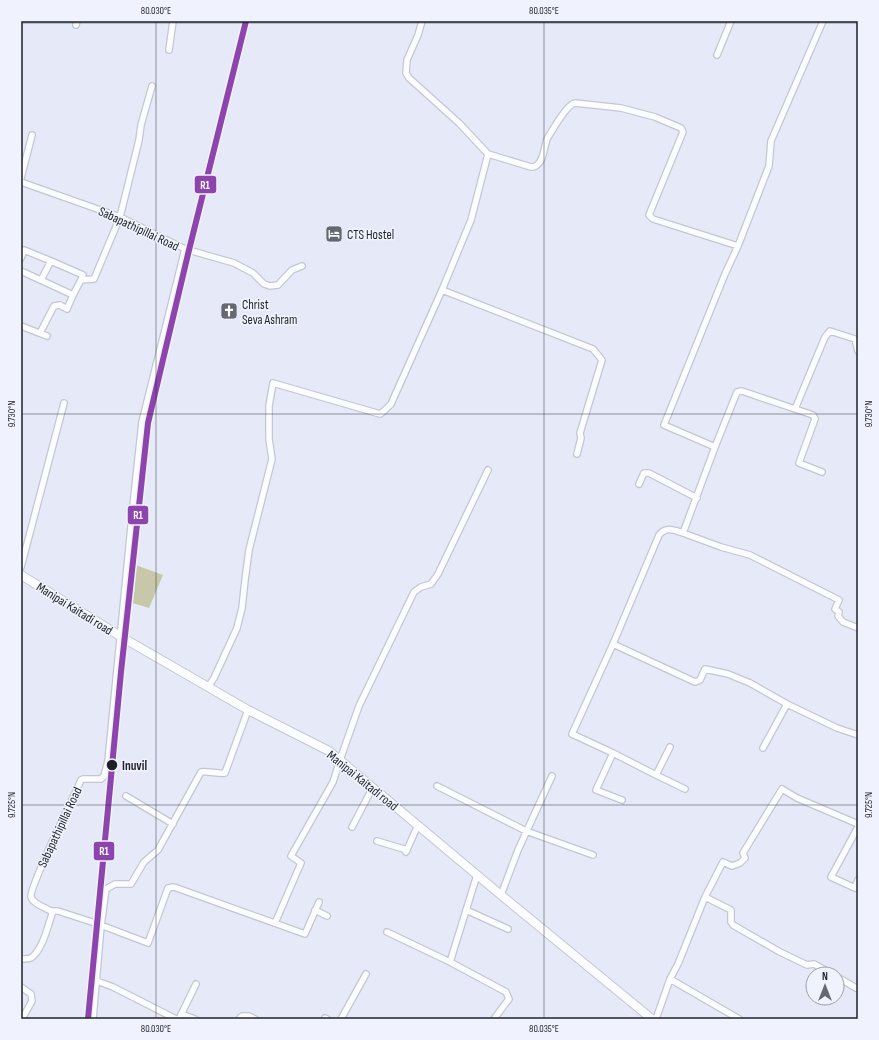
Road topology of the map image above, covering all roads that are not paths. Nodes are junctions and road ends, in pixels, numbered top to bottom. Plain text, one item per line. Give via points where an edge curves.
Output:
1 (173, 21) edge
2 (422, 21) edge
3 (731, 21) edge
4 (823, 21) edge
5 (169, 50) dead end
6 (717, 55) dead end
7 (152, 86) dead end
8 (32, 135) dead end
9 (488, 154) junction
10 (21, 178) edge
11 (21, 182) edge
12 (120, 217) junction
13 (738, 246) junction
14 (185, 249) junction
15 (21, 258) edge
16 (51, 261) junction
17 (302, 266) dead end
18 (21, 270) edge
19 (41, 280) junction
20 (81, 280) junction
21 (442, 290) junction
22 (73, 295) junction
23 (21, 326) edge
24 (40, 333) junction
25 (47, 336) dead end
26 (858, 351) edge
27 (64, 403) dead end
28 (795, 409) junction
29 (715, 447) junction
30 (577, 454) dead end
31 (488, 470) dead end
32 (822, 472) dead end
33 (639, 484) dead end
34 (697, 498) junction
35 (683, 533) junction
36 (21, 567) edge
37 (21, 575) edge
38 (858, 628) edge
39 (121, 637) junction
40 (613, 644) junction
41 (208, 687) junction
42 (787, 704) junction
43 (248, 710) junction
44 (858, 735) edge
45 (670, 747) dead end
46 (762, 748) dead end
47 (613, 754) junction
48 (340, 760) junction
49 (656, 775) junction
50 (552, 776) dead end
51 (437, 786) dead end
52 (373, 788) junction
53 (685, 789) dead end
54 (126, 796) dead end
55 (622, 800) dead end
56 (173, 824) junction
57 (858, 824) edge
58 (418, 825) junction
59 (352, 827) dead end
60 (858, 827) edge
61 (526, 831) junction
62 (377, 841) dead end
63 (593, 856) dead end
64 (477, 875) junction
65 (858, 880) edge
66 (501, 895) junction
67 (704, 897) junction
68 (319, 902) dead end
69 (315, 910) junction
70 (466, 910) junction
71 (51, 911) junction
72 (327, 916) dead end
73 (275, 923) junction
74 (101, 926) junction
75 (508, 929) dead end
76 (387, 932) dead end
77 (21, 959) edge
78 (450, 962) junction
79 (818, 966) edge
80 (366, 974) dead end
81 (670, 979) junction
82 (96, 981) junction
83 (845, 982) edge
84 (196, 984) dead end
85 (21, 987) edge
86 (858, 989) edge
87 (179, 1017) edge
88 (22, 1019) edge
89 (93, 1019) edge
90 (195, 1019) edge
91 (239, 1019) edge
92 (255, 1019) edge
93 (341, 1019) edge
94 (494, 1019) edge
95 (652, 1019) edge
96 (656, 1019) edge
97 (739, 1019) edge

1 - 5 street
2 - 9 street via 406,73
3 - 6 street
4 - 13 street via 771,141 769,166
7 - 12 street
8 - 10 street
9 - 13 street via 531,167 537,165 547,140 566,110 575,103 621,108 655,117 681,128 683,132 649,215 653,219
9 - 21 street via 471,220
11 - 12 street, Sabapathipillai Road
12 - 14 street, Sabapathipillai Road
12 - 20 street via 94,279
13 - 29 street via 664,425
14 - 17 street via 234,263 270,286 278,285 292,270
14 - 39 street, Sabapathipillai Road via 142,422
15 - 16 street via 24,250
16 - 19 street
16 - 20 street via 83,275
18 - 19 street
19 - 22 street
20 - 22 street
21 - 30 street via 593,349 602,360 580,433
21 - 41 street via 391,404 380,414 273,383 269,406 272,459 249,550 242,608 237,628
22 - 24 street via 67,309 60,305 54,306
23 - 24 street
24 - 25 street
26 - 28 street via 854,339 830,332 825,337
27 - 36 street
28 - 29 street via 742,391 737,392
28 - 32 street via 813,415 815,419 799,464
29 - 34 street
31 - 48 street via 432,584 414,592 359,706
33 - 34 street via 644,473 649,473
34 - 35 street
35 - 38 street via 750,555 839,600 835,609 839,612 838,616 843,622
35 - 40 street via 668,529 659,535
37 - 39 main road, Manipai Kaitadi road
39 - 41 main road, Manipai Kaitadi road
39 - 71 street, Sabapathipillai Road via 108,761 104,776 101,779 81,780 31,892 34,901
40 - 42 street via 695,682 700,680 705,669 728,674
40 - 47 street via 572,734
41 - 43 main road, Manipai Kaitadi road
42 - 44 street
42 - 46 street
43 - 48 main road, Manipai Kaitadi road via 330,751
43 - 56 street via 226,773 201,772
45 - 49 street
47 - 49 street
47 - 55 street via 596,790
48 - 52 main road, Manipai Kaitadi road
48 - 73 street via 333,782 291,856 301,863
49 - 53 street
50 - 61 street
51 - 61 street
52 - 58 main road, Manipai Kaitadi road
52 - 59 street
54 - 56 street
56 - 74 street via 158,850 144,862 132,884 115,884 106,889
57 - 67 street via 782,789 743,853 745,858 732,866 723,862
58 - 62 street via 406,851
58 - 64 main road, Manipai Kaitadi road
60 - 65 street via 831,877 855,888
61 - 63 street
61 - 66 street
64 - 66 main road, Manipai Kaitadi road
64 - 70 street
66 - 95 main road, Manipai Kaitadi road
67 - 79 street via 731,910 733,925 806,965
67 - 81 street
68 - 69 street
69 - 72 street
69 - 73 street via 305,934
70 - 75 street
70 - 78 street
71 - 74 street via 58,911
71 - 77 street via 43,940 35,953 30,958
73 - 74 street via 174,887 168,888 148,943
74 - 82 street
76 - 78 street
78 - 94 street via 506,992 509,999
80 - 93 street
81 - 96 street
81 - 97 street
82 - 87 street
82 - 89 street
83 - 86 street
84 - 87 street
85 - 88 street via 31,994 32,1001
87 - 90 street
91 - 92 street via 242,1016

